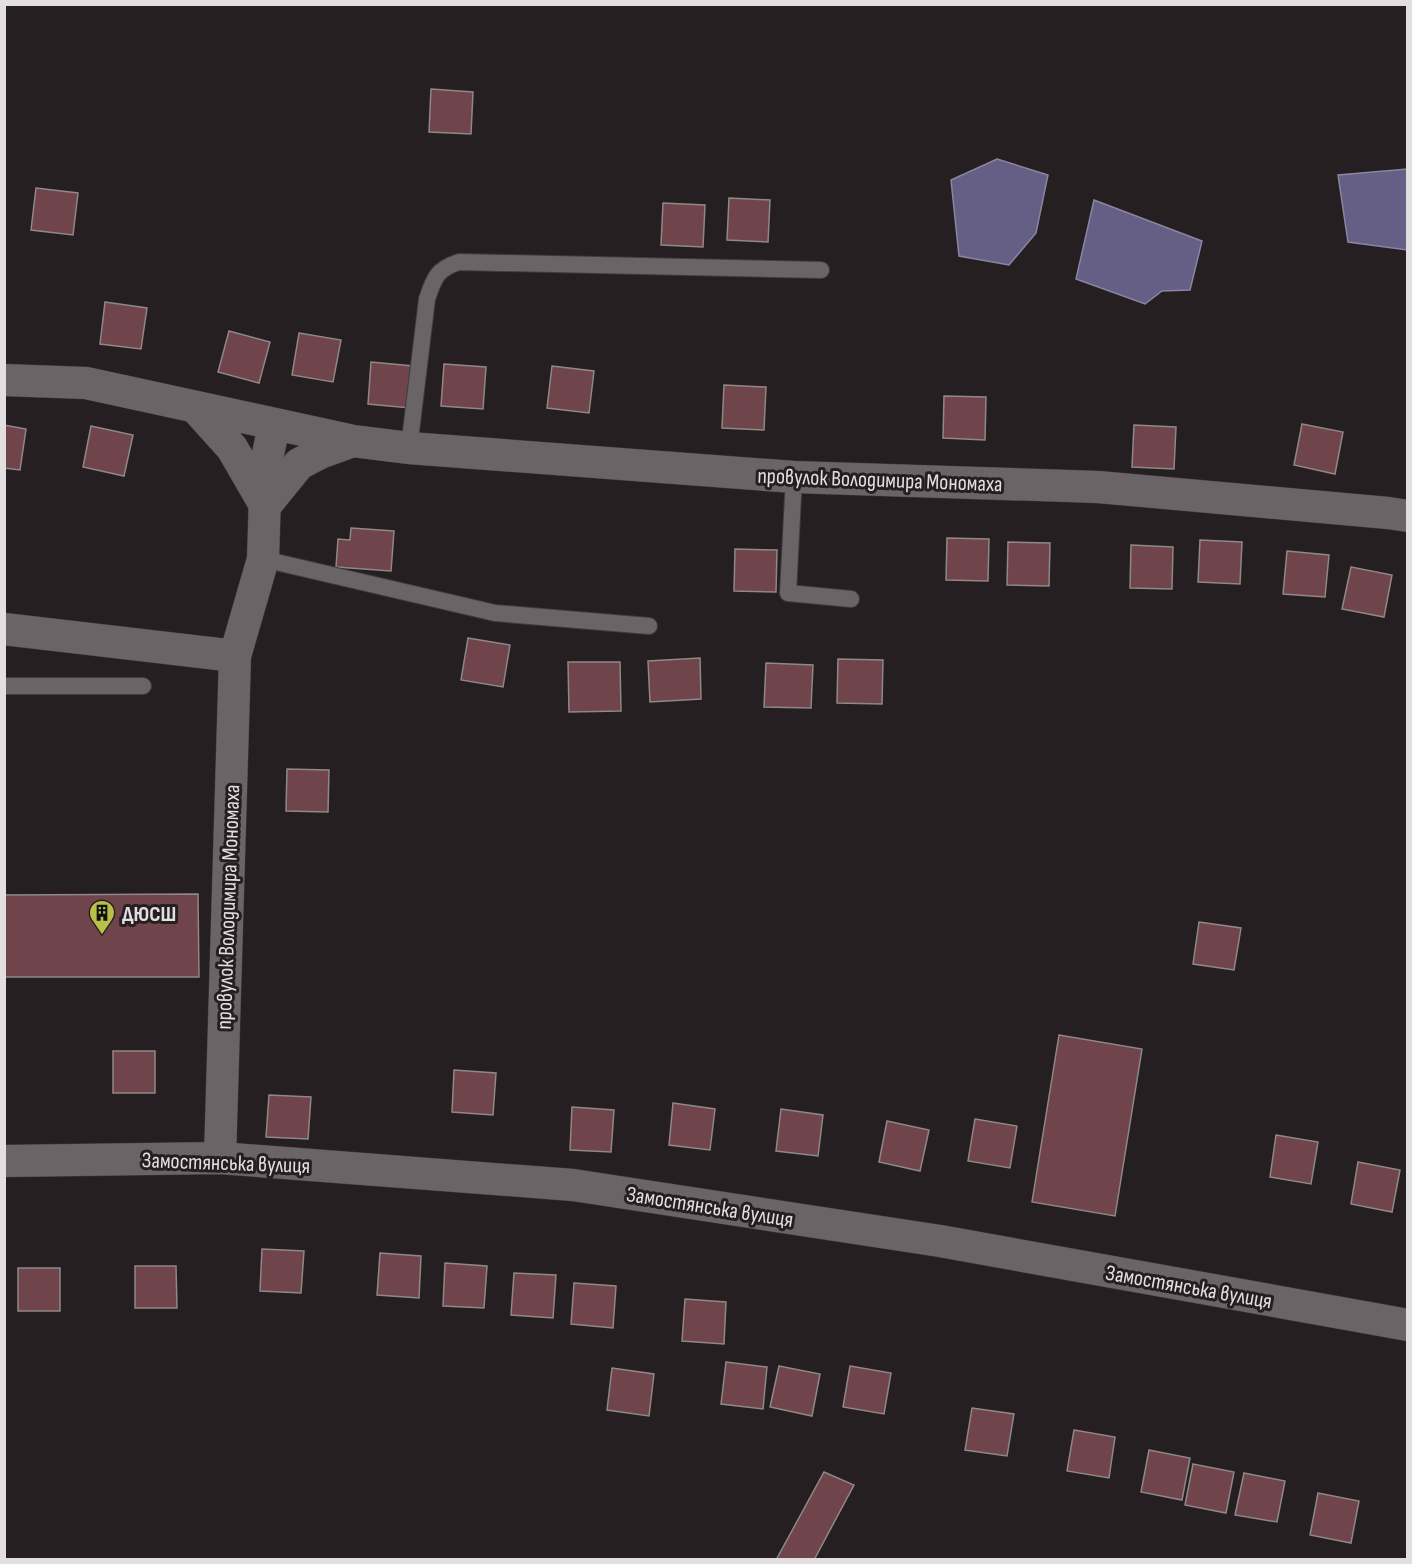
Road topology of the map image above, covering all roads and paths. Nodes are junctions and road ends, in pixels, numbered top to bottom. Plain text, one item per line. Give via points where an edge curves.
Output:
1 (820, 270) dead end
2 (4, 380) edge
3 (196, 408) junction
4 (274, 425) junction
5 (353, 441) junction
6 (408, 448) junction
7 (794, 477) junction
8 (265, 506) junction
9 (1407, 516) edge
10 (263, 559) junction
11 (851, 599) dead end
12 (649, 626) dead end
13 (4, 629) edge
14 (235, 656) junction
15 (4, 686) edge
16 (142, 686) dead end
17 (220, 1158) junction
18 (4, 1161) edge
19 (1407, 1325) edge

1 - 6 lane via 459,262 445,267 434,279 427,299
2 - 3 street, провулок Володимира Мономаха via 86,383
3 - 4 street, провулок Володимира Мономаха
3 - 8 street via 232,448
4 - 5 street, провулок Володимира Мономаха
4 - 8 street, провулок Володимира Мономаха via 266,464
5 - 6 street, провулок Володимира Мономаха
5 - 8 street, провулок Володимира Мономаха via 299,464
6 - 7 street, провулок Володимира Мономаха
7 - 9 street, провулок Володимира Мономаха via 1098,487
7 - 11 lane via 788,593
8 - 10 street, провулок Володимира Мономаха
10 - 12 lane via 495,613
10 - 14 street, провулок Володимира Мономаха
13 - 14 street
14 - 17 street, провулок Володимира Мономаха
15 - 16 lane
17 - 18 street, Замостянська вулиця
17 - 19 street, Замостянська вулиця via 573,1185 940,1241

